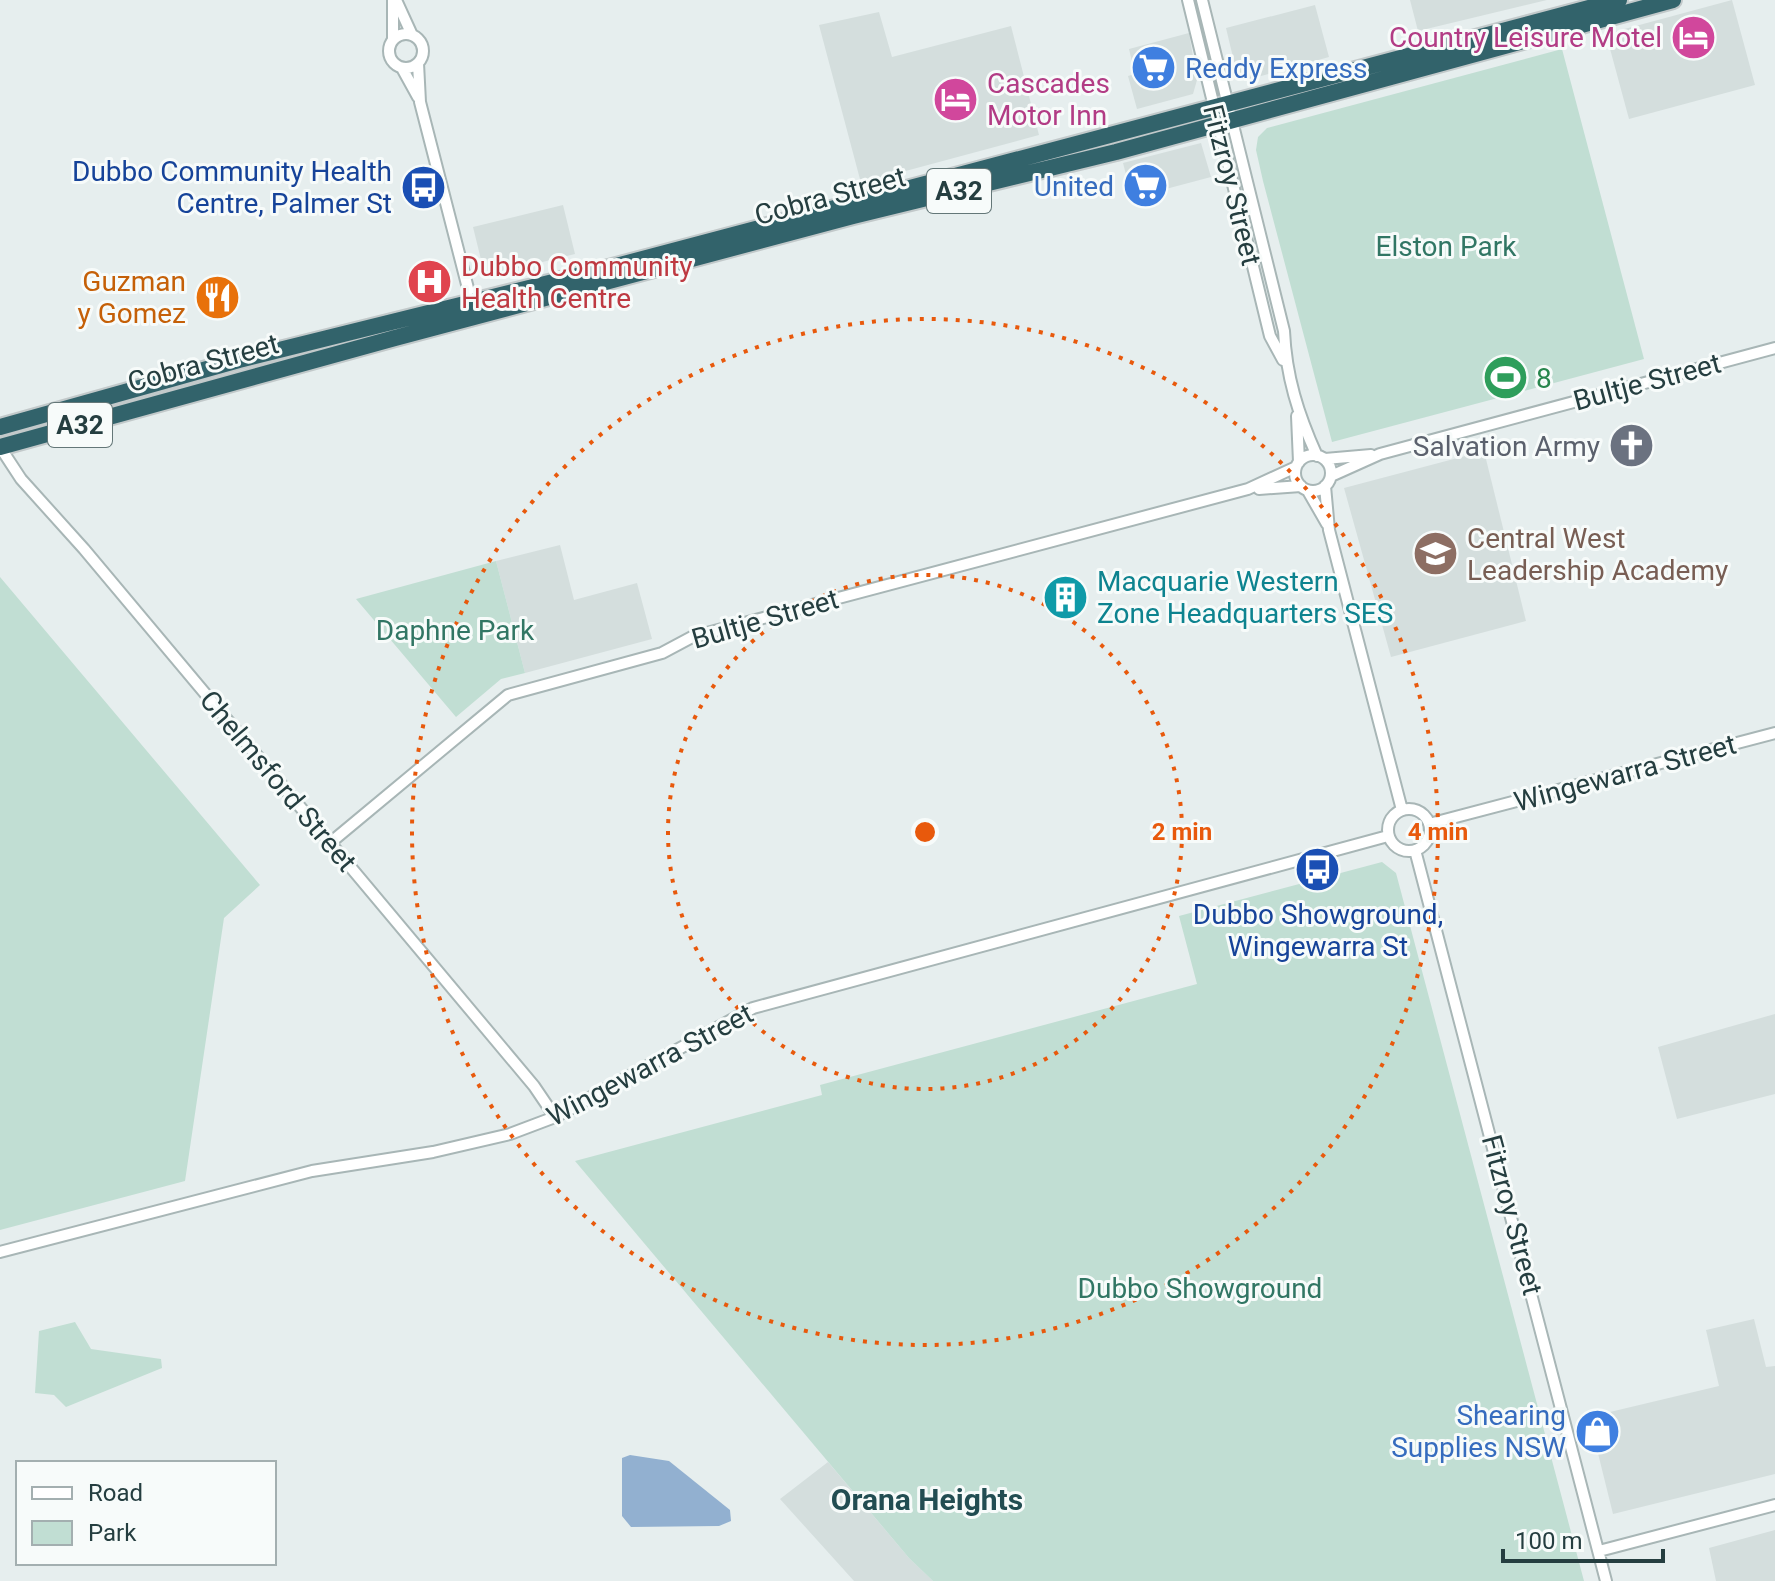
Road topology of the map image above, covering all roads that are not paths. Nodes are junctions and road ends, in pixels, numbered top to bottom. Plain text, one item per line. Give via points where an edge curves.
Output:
1 (395, 0) edge
2 (1188, 0) edge
3 (1202, 0) edge
4 (1619, 0) edge
5 (1673, 0) edge
6 (412, 35) junction
7 (393, 39) junction
8 (418, 63) junction
9 (402, 68) junction
10 (420, 102) junction
11 (1222, 114) junction
12 (601, 270) junction
13 (583, 291) junction
14 (500, 295) junction
15 (471, 300) junction
16 (515, 307) junction
17 (1775, 348) edge
18 (1286, 366) junction
19 (1296, 407) junction
20 (0, 427) edge
21 (0, 447) edge
22 (1380, 454) junction
23 (1321, 458) junction
24 (1298, 464) junction
25 (1328, 481) junction
26 (1305, 488) junction
27 (1248, 489) junction
28 (1329, 530) junction
29 (1775, 733) edge
30 (1402, 810) junction
31 (1429, 824) junction
32 (1388, 836) junction
33 (330, 843) junction
34 (1415, 850) junction
35 (555, 1117) junction
36 (0, 1252) edge
37 (1775, 1505) edge
38 (1599, 1551) junction
39 (1606, 1581) edge

1 - 6 street
1 - 7 street
2 - 11 street, Fitzroy Street
3 - 11 street, Fitzroy Street
4 - 11 highway, Cobra Street / A32
5 - 11 highway, Cobra Street / A32
6 - 7 street
6 - 8 street via 423,48
7 - 9 street via 389,57
8 - 9 street
8 - 10 street
9 - 10 street
10 - 15 street
11 - 12 highway, Cobra Street / A32
11 - 13 highway, Cobra Street / A32
11 - 18 street, Fitzroy Street via 1284,331
11 - 18 street, Fitzroy Street via 1270,336
12 - 13 highway
12 - 14 highway, Cobra Street / A32
13 - 14 highway via 570,284
13 - 16 highway, Cobra Street / A32
14 - 15 highway, Cobra Street / A32
15 - 16 highway via 487,310
15 - 20 highway, Cobra Street / A32
16 - 21 highway, Cobra Street / A32
17 - 22 street, Bultje Street
18 - 19 street, Fitzroy Street
19 - 23 street, Fitzroy Street
19 - 24 street, Fitzroy Street
21 - 33 street, Chelmsford Street via 21,479
22 - 23 street, Bultje Street
22 - 25 street, Bultje Street
23 - 24 street via 1307,456
23 - 25 street
24 - 26 street via 1295,475
24 - 27 street, Bultje Street
25 - 26 street
25 - 28 street
26 - 27 street, Bultje Street
26 - 28 street
27 - 33 street, Bultje Street via 692,637 661,653 508,695
28 - 30 street
29 - 31 street, Wingewarra Street
30 - 31 street via 1421,813
30 - 32 street via 1389,823
31 - 34 street via 1426,843
32 - 34 street via 1402,850
32 - 35 street, Wingewarra Street via 753,1008
33 - 35 street, Chelmsford Street
34 - 38 street, Fitzroy Street
35 - 36 street, Wingewarra Street via 480,1142 312,1171
37 - 38 street
38 - 39 street, Fitzroy Street

